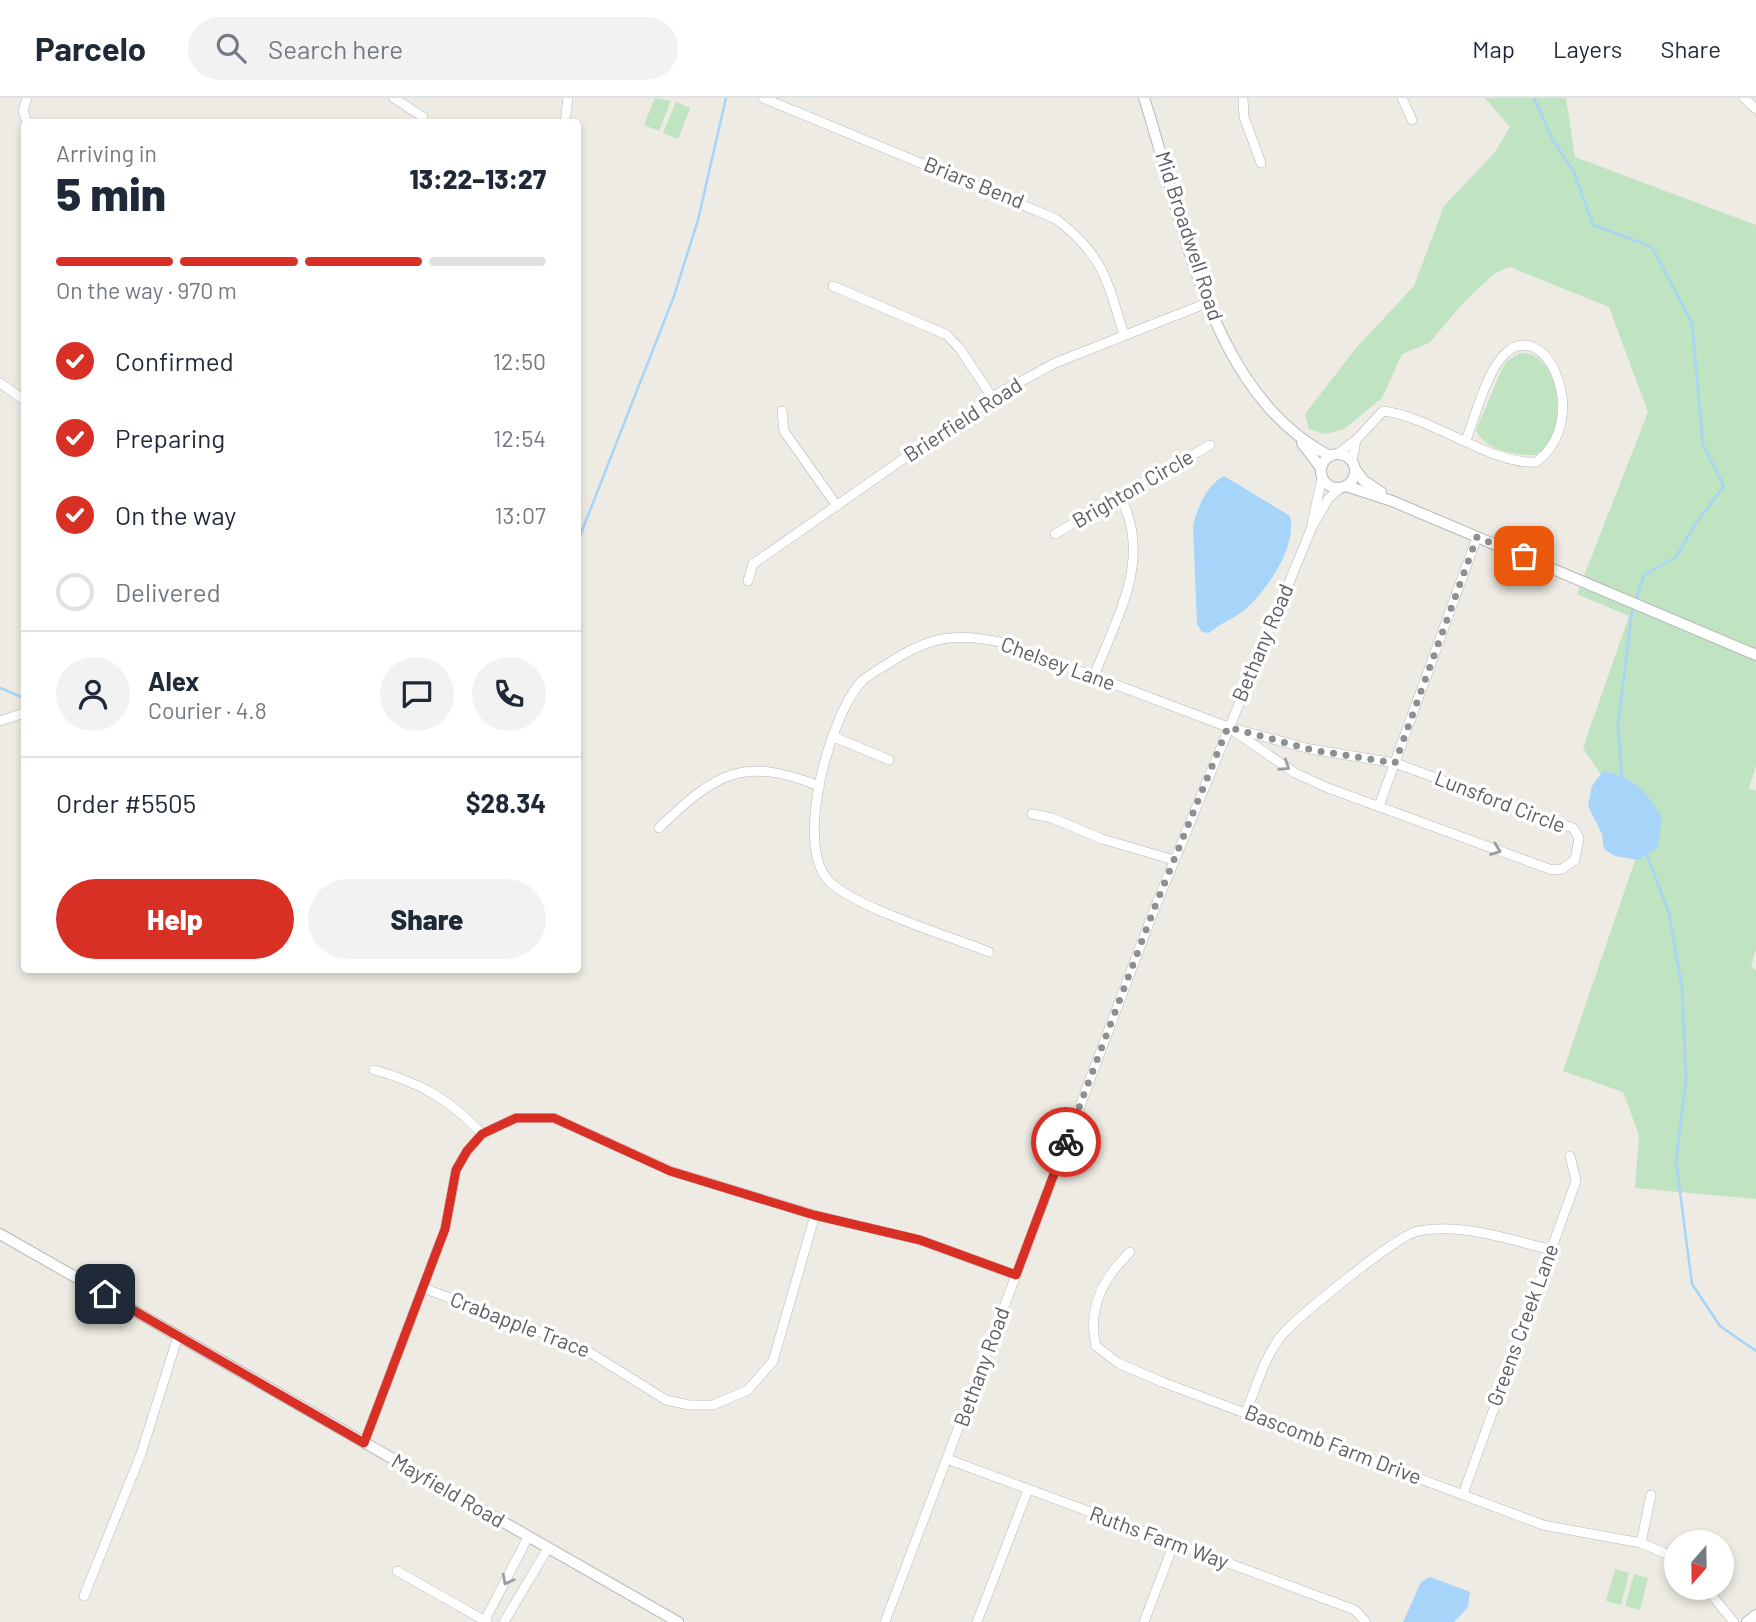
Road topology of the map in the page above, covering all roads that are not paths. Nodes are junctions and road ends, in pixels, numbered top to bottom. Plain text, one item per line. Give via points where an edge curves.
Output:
1 (27, 98) edge
2 (394, 98) edge
3 (568, 98) edge
4 (763, 98) edge
5 (1145, 98) edge
6 (1243, 98) edge
7 (1402, 98) edge
8 (1744, 98) edge
9 (1756, 109) edge
10 (423, 117) dead end
11 (26, 119) edge
12 (565, 119) edge
13 (1412, 120) dead end
14 (1261, 163) dead end
15 (832, 286) dead end
16 (1208, 303) junction
17 (1124, 335) junction
18 (0, 383) edge
19 (992, 397) junction
20 (21, 398) edge
21 (782, 411) dead end
22 (1296, 435) junction
23 (1356, 440) junction
24 (1466, 440) junction
25 (1210, 445) dead end
26 (1334, 455) junction
27 (1354, 465) junction
28 (1322, 473) junction
29 (1343, 488) junction
30 (1119, 495) junction
31 (1391, 500) junction
32 (837, 506) junction
33 (1312, 527) junction
34 (1055, 534) dead end
35 (1477, 537) junction
36 (748, 580) dead end
37 (1756, 655) edge
38 (1094, 676) junction
39 (21, 714) edge
40 (0, 721) edge
41 (1228, 727) junction
42 (834, 737) junction
43 (889, 760) dead end
44 (1395, 763) junction
45 (819, 786) junction
46 (1379, 806) junction
47 (1032, 814) dead end
48 (659, 828) dead end
49 (1174, 860) junction
50 (989, 952) dead end
51 (374, 1070) dead end
52 (482, 1134) junction
53 (1570, 1156) dead end
54 (814, 1215) junction
55 (0, 1234) edge
56 (1549, 1249) junction
57 (1130, 1252) dead end
58 (1016, 1275) junction
59 (423, 1288) junction
60 (178, 1336) junction
61 (1246, 1412) junction
62 (364, 1443) junction
63 (947, 1459) junction
64 (1028, 1490) junction
65 (1463, 1494) junction
66 (1651, 1495) dead end
67 (528, 1537) junction
68 (1174, 1543) junction
69 (1642, 1543) junction
70 (548, 1548) junction
71 (1664, 1553) edge
72 (397, 1571) dead end
73 (84, 1596) dead end
74 (1716, 1600) edge
75 (1756, 1615) edge
76 (485, 1622) edge
77 (504, 1622) edge
78 (678, 1622) edge
79 (885, 1622) edge
80 (976, 1622) edge
81 (1144, 1622) edge
82 (1366, 1622) edge
83 (1734, 1622) edge
84 (1747, 1622) edge

1 - 11 street
2 - 10 street
3 - 12 street
4 - 17 street, Briars Bend via 1056,219 1097,257
5 - 16 street, Mid Broadwell Road
6 - 14 street via 1244,117
7 - 13 street
8 - 9 street
15 - 19 street via 947,335
16 - 17 street, Brierfield Road
16 - 22 street, Mid Broadwell Road via 1235,360 1275,415
17 - 19 street, Brierfield Road via 1055,363
18 - 20 street
19 - 32 street, Brierfield Road
21 - 32 street via 784,431
22 - 26 street, Mid Broadwell Road
22 - 28 street, Mid Broadwell Road
23 - 24 street via 1383,411 1400,412
23 - 26 street
23 - 27 street
24 - 24 street via 1518,462 1536,462 1545,456 1561,429 1564,413 1547,355 1531,347 1504,355
25 - 30 street, Brighton Circle
26 - 27 street
26 - 28 street
27 - 29 street via 1353,480
27 - 31 street via 1364,481
28 - 29 street via 1328,486
28 - 33 street, Bethany Road
29 - 31 street
29 - 33 street, Bethany Road via 1328,499
30 - 34 street, Brighton Circle
30 - 38 street via 1127,509 1135,563
31 - 35 street
32 - 36 street, Brierfield Road via 753,565
33 - 41 street, Bethany Road
35 - 37 street
35 - 44 street
38 - 41 street, Chelsey Lane
38 - 42 street, Chelsey Lane via 991,640 932,640 863,680 851,695
39 - 40 street
41 - 44 street, Lunsford Circle via 1312,750
41 -> 46 street, Lunsford Circle via 1295,772
41 - 49 street, Bethany Road
42 - 43 street
42 - 45 street, Chelsey Lane
44 - 46 street
46 -> 44 street, Lunsford Circle via 1552,870 1575,860 1579,838 1573,828
45 - 48 street via 782,773 729,776 698,790
45 - 50 street, Chelsey Lane via 812,839 829,881 858,901
47 - 49 street
49 - 58 street, Bethany Road
51 - 52 street via 406,1078 435,1093
52 - 54 street via 516,1118 554,1118 670,1171
52 - 59 street via 456,1170 445,1229
53 - 56 street, Greens Creek Lane via 1576,1181
54 - 58 street via 920,1240
54 - 59 street, Crabapple Trace via 773,1361 748,1390 713,1405 666,1400 581,1347
55 - 60 street, Mayfield Road
56 - 61 street via 1454,1228 1414,1231 1352,1274 1282,1335
56 - 65 street, Greens Creek Lane
57 - 61 street, Bascomb Farm Drive via 1109,1273 1093,1315 1096,1346 1105,1356 1151,1378
58 - 63 street, Bethany Road
59 - 62 street
60 - 62 street, Mayfield Road
60 - 73 street via 141,1454
61 - 65 street, Bascomb Farm Drive
62 - 67 street, Mayfield Road
63 - 64 street, Ruths Farm Way
63 - 79 street, Bethany Road
64 - 68 street, Ruths Farm Way
64 - 80 street
65 - 69 street, Bascomb Farm Drive via 1543,1525
66 - 69 street
67 - 70 street, Mayfield Road
67 -> 76 street
68 - 81 street
68 - 82 street, Ruths Farm Way via 1355,1610
69 - 71 street, Bascomb Farm Drive
70 - 77 street
70 - 78 street, Mayfield Road
72 - 76 street
74 - 83 street
75 - 84 street

